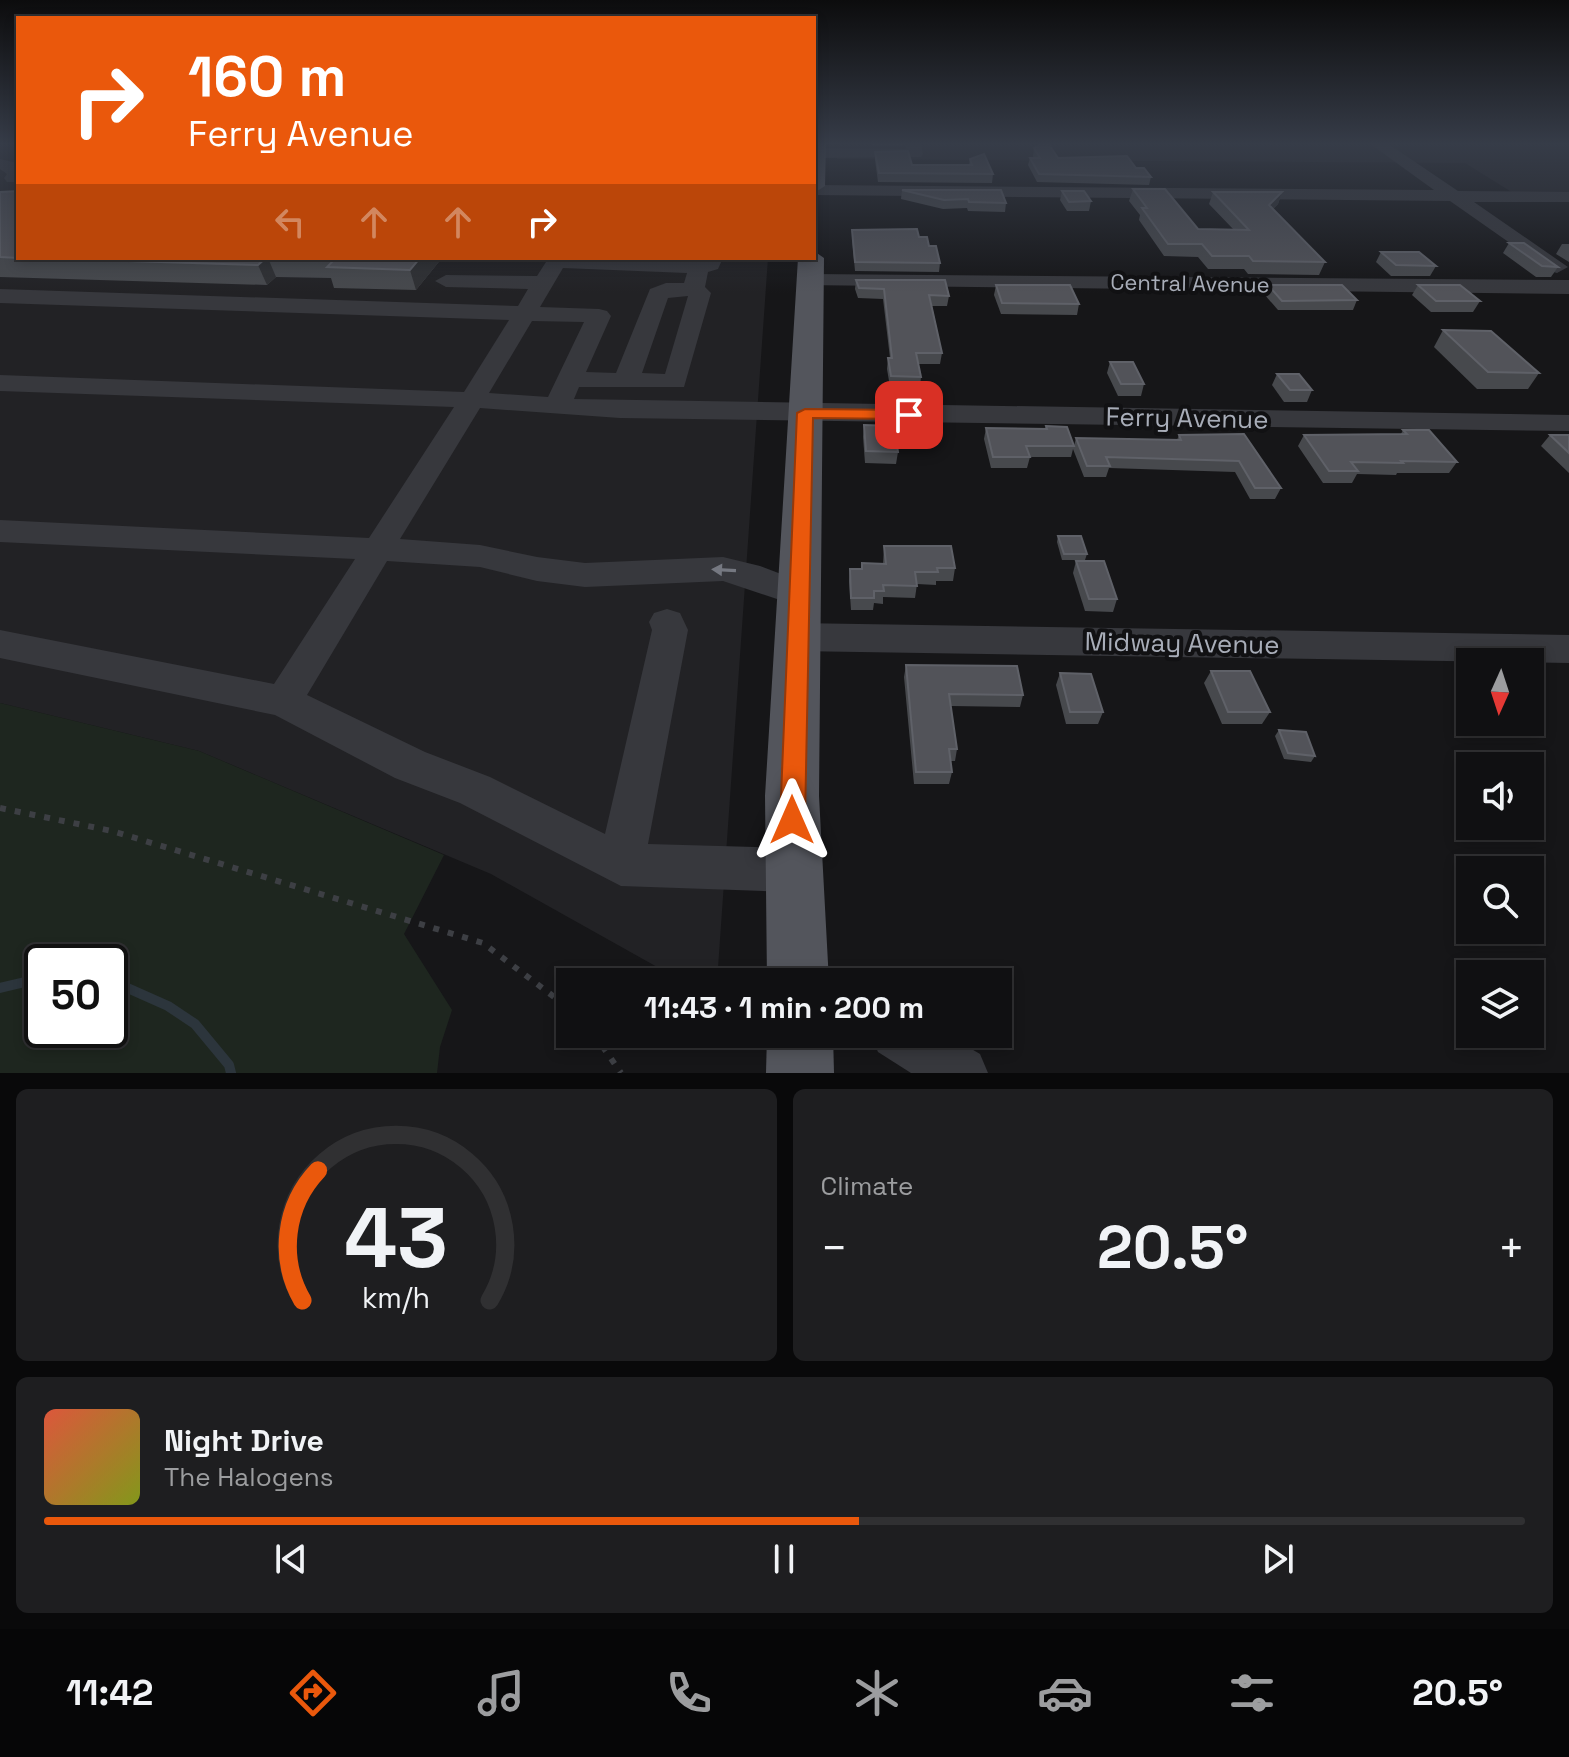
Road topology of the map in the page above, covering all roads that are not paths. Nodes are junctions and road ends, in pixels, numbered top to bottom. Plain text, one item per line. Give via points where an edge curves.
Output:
1 (1219, 193) edge
2 (1449, 193) edge
3 (1453, 196) junction
4 (1569, 197) edge
5 (551, 268) edge
6 (811, 269) edge
7 (701, 271) edge
8 (1569, 276) edge
9 (446, 281) dead end
10 (1569, 287) edge
11 (0, 296) edge
12 (523, 313) junction
13 (599, 316) junction
14 (649, 319) junction
15 (692, 320) junction
16 (569, 379) junction
17 (626, 381) junction
18 (0, 383) edge
19 (472, 400) junction
20 (558, 405) junction
21 (805, 413) junction
22 (1569, 423) edge
23 (0, 531) edge
24 (378, 549) junction
25 (797, 616) junction
26 (667, 622) dead end
27 (0, 644) edge
28 (1569, 649) edge
29 (283, 701) junction
30 (621, 865) junction
31 (793, 870) junction
32 (797, 968) edge
33 (800, 1048) edge
34 (919, 1048) edge
35 (800, 1073) edge
36 (961, 1073) edge

1 - 3 street
2 - 3 street
3 - 4 street
3 - 8 street
5 - 7 street
5 - 9 street
5 - 12 street
6 - 10 street, Central Avenue
6 - 21 main road
7 - 14 street via 658,294
7 - 15 street
11 - 12 street
12 - 13 street
12 - 19 street
13 - 14 street
13 - 16 street
14 - 15 street
14 - 17 street
15 - 17 street via 675,382
16 - 17 street
16 - 20 street
18 - 19 street, Ferry Avenue
19 - 20 street, Ferry Avenue
19 - 24 street
20 - 21 street, Ferry Avenue
21 - 22 street, Ferry Avenue
21 - 25 main road
23 - 24 street
25 -> 24 street via 740,571 585,575 480,556
24 - 29 street
25 - 28 street, Midway Avenue
25 - 31 main road
26 - 30 street via 670,630
27 - 29 street
29 - 30 street
30 - 31 street
31 - 32 main road
33 - 35 main road
34 - 36 street

